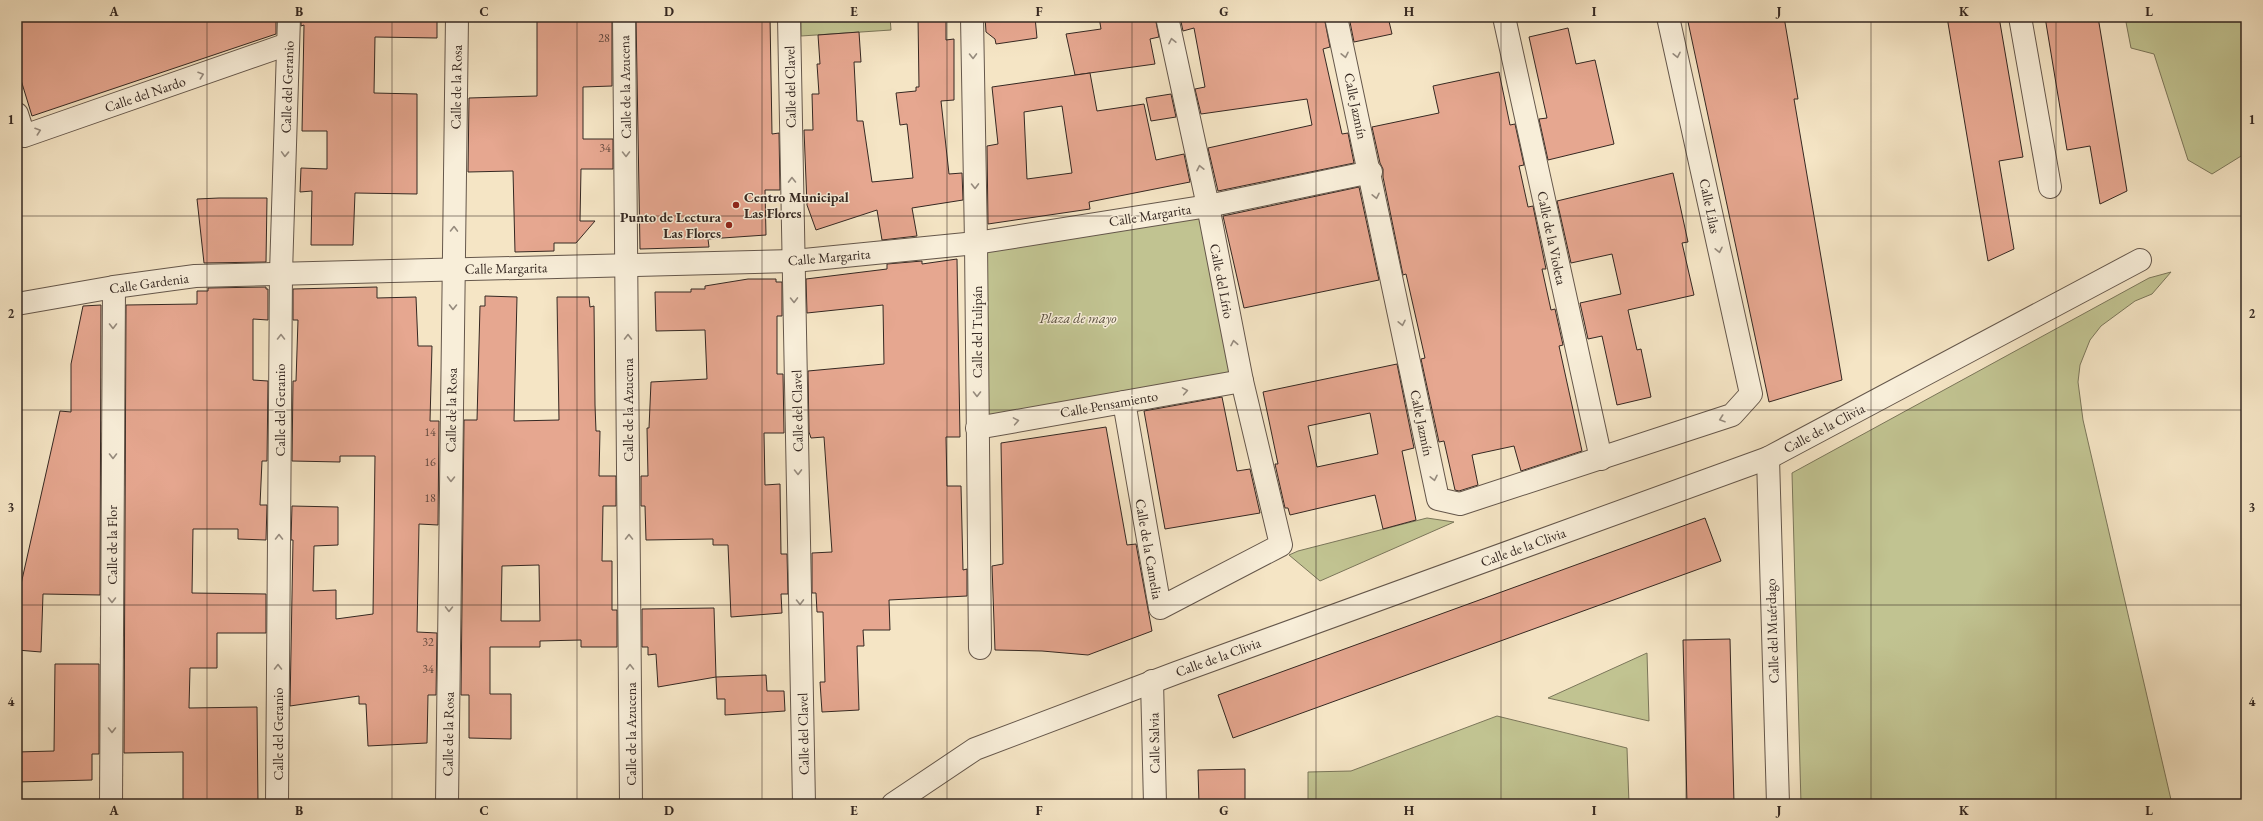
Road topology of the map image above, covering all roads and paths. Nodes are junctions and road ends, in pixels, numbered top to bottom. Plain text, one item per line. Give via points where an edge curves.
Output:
1 (289, 17) edge
2 (456, 17) edge
3 (624, 17) edge
4 (789, 17) edge
5 (972, 17) edge
6 (1167, 17) edge
7 (1336, 17) edge
8 (1504, 17) edge
9 (1668, 17) edge
10 (2020, 17) edge
11 (288, 44) junction
12 (17, 114) edge
13 (1370, 172) junction
14 (2050, 187) dead end
15 (1208, 206) junction
16 (976, 243) junction
17 (2140, 260) dead end
18 (794, 261) junction
19 (627, 266) junction
20 (453, 268) junction
21 (281, 273) junction
22 (114, 287) junction
23 (17, 304) edge
24 (1242, 381) junction
25 (1751, 394) joint
26 (1124, 402) junction
27 (977, 428) junction
28 (1768, 458) junction
29 (1601, 459) junction
30 (1281, 545) joint
31 (980, 648) dead end
32 (1152, 682) junction
33 (111, 804) edge
34 (277, 804) edge
35 (447, 804) edge
36 (631, 804) edge
37 (804, 804) edge
38 (893, 804) edge
39 (1155, 804) edge
40 (1778, 804) edge

1 - 11 street, Calle del Geranio
20 -> 2 street, Calle de la Rosa
3 -> 19 street, Calle de la Azucena
18 -> 4 street, Calle del Clavel
5 -> 16 street, Calle del Tulipán
15 -> 6 street, Calle del Lírio
7 -> 13 street, Calle Jazmín
8 - 29 street, Calle de la Violeta
9 -> 25 street, Calle Lilas
10 - 14 street
12 -> 11 street, Calle del Nardo via 24,136
11 -> 21 street, Calle del Geranio
13 - 15 street, Calle Margarita
13 -> 29 street, Calle Jazmín via 1438,499 1460,504
15 - 16 street, Calle Margarita
24 -> 15 street, Calle del Lírio
16 - 18 street, Calle Margarita
16 -> 27 street, Calle del Tulipán
17 - 28 street, Calle de la Clivia
18 - 19 street, Calle Margarita
18 -> 37 street, Calle del Clavel
19 - 20 street, Calle Margarita
36 -> 19 street, Calle de la Azucena
20 - 21 street, Calle Margarita
20 -> 35 street, Calle de la Rosa
21 - 22 street, Calle Gardenia via 195,276
34 -> 21 street, Calle del Geranio
22 - 23 street, Calle Gardenia
22 -> 33 street, Calle de la Flor
26 -> 24 street, Calle Pensamiento
24 - 30 street, Calle del Lírio
25 -> 29 street, Calle Jazmín via 1732,415
27 -> 26 street, Calle Pensamiento
26 - 30 street, Calle de la Camelia via 1160,608
27 - 31 street, Calle del Tulipán
28 - 32 street, Calle de la Clivia
28 - 40 street, Calle del Muérdago
32 - 38 street, Calle de la Clivia via 975,749
32 - 39 street, Calle Salvia

